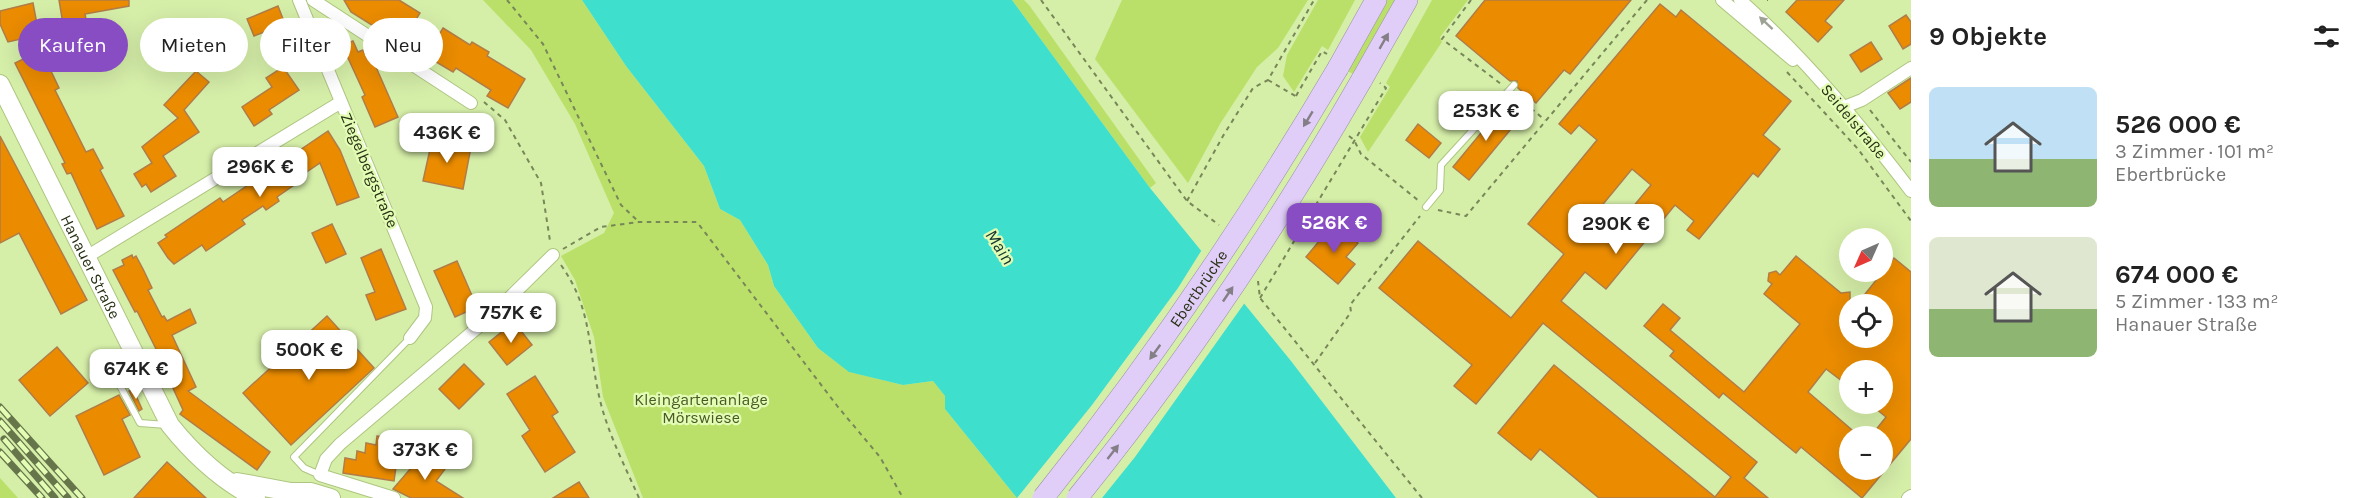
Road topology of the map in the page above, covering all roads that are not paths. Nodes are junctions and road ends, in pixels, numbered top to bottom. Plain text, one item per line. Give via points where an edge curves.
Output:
1 (299, 0) edge
2 (313, 0) edge
3 (1376, 0) edge
4 (1407, 0) edge
5 (1722, 0) edge
6 (1740, 0) edge
7 (1911, 68) edge
8 (1818, 79) junction
9 (0, 84) edge
10 (1514, 85) dead end
11 (475, 101) road end
12 (341, 102) junction
13 (1844, 107) junction
14 (1911, 191) edge
15 (1426, 207) road end
16 (553, 255) road end
17 (88, 256) junction
18 (410, 338) joint
19 (139, 362) junction
20 (170, 425) junction
21 (320, 476) junction
22 (226, 480) junction
23 (250, 496) edge
24 (332, 498) edge
25 (394, 498) edge
26 (1043, 498) edge
27 (1077, 498) edge

1 - 12 street, Ziegelbergstraße
2 - 11 street
3 -> 26 highway, Ebertbrücke, bridge via 1268,184 1194,296
27 -> 4 highway, Ebertbrücke, bridge via 1235,285 1370,82
5 - 8 street, Seidelstraße
8 -> 6 street, Seidelstraße
7 - 13 street via 1862,100
8 - 13 street, Seidelstraße
9 - 17 main road, Hanauer Straße
10 - 15 lane via 1441,165 1440,190
12 - 17 street
12 - 18 street, Ziegelbergstraße via 426,307 425,318
13 - 14 street, Seidelstraße
16 - 21 street via 490,317 340,444 326,459
17 - 19 main road, Hanauer Straße
18 - 21 lane via 294,457
19 - 20 main road, Hanauer Straße
19 - 20 lane via 118,382 140,423
20 - 22 main road, Hanauer Straße via 193,453
21 - 25 street
22 - 23 main road, Hanauer Straße
22 - 24 main road

